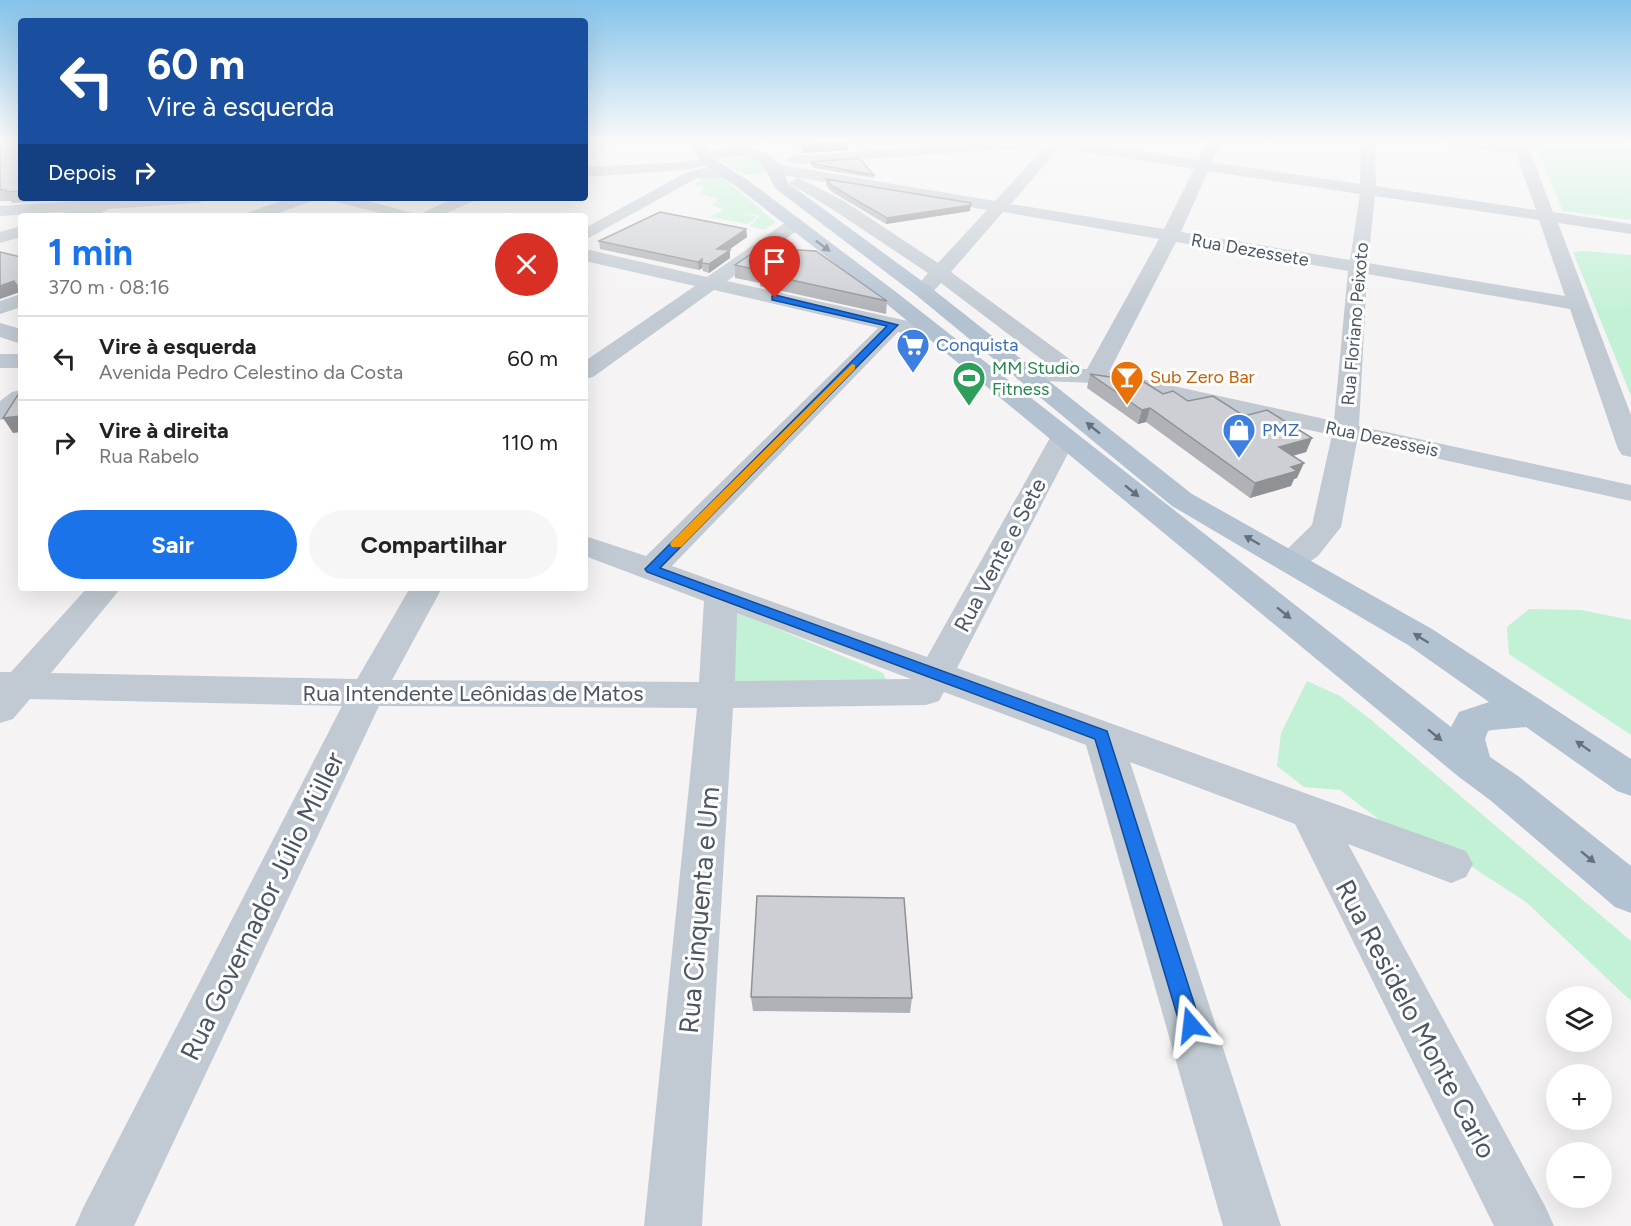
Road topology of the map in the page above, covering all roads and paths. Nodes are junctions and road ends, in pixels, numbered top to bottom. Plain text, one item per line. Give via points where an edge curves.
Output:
1 (650, 198) edge
2 (760, 198) edge
3 (795, 198) edge
4 (942, 198) edge
5 (1009, 198) edge
6 (1187, 198) edge
7 (1367, 198) edge
8 (1425, 198) edge
9 (1541, 198) edge
10 (159, 201) edge
11 (298, 201) edge
12 (351, 201) edge
13 (461, 201) edge
14 (105, 205) junction
15 (1000, 208) junction
16 (0, 211) edge
17 (80, 213) edge
18 (264, 213) edge
19 (399, 213) edge
20 (433, 213) edge
21 (1548, 216) junction
22 (795, 224) junction
23 (1631, 229) edge
24 (18, 232) edge
25 (588, 233) edge
26 (1170, 236) junction
27 (0, 238) edge
28 (588, 256) edge
29 (1359, 268) junction
30 (713, 284) junction
31 (18, 301) edge
32 (906, 302) junction
33 (1577, 304) junction
34 (0, 308) edge
35 (0, 329) edge
36 (18, 336) edge
37 (0, 361) edge
38 (18, 361) edge
39 (588, 370) edge
40 (1026, 375) junction
41 (1086, 375) junction
42 (18, 399) edge
43 (0, 413) edge
44 (1346, 431) junction
45 (1064, 436) junction
46 (1631, 449) edge
47 (1631, 493) edge
48 (588, 546) edge
49 (1290, 561) junction
50 (651, 569) junction
51 (102, 591) edge
52 (424, 591) edge
53 (721, 594) junction
54 (936, 674) junction
55 (7, 693) edge
56 (367, 693) junction
57 (716, 695) junction
58 (1538, 715) junction
59 (1102, 735) junction
60 (1473, 766) junction
61 (1631, 780) edge
62 (1308, 811) junction
63 (1451, 864) dead end
64 (1631, 892) edge
65 (104, 1226) edge
66 (673, 1226) edge
67 (1252, 1226) edge
68 (1525, 1226) edge

1 - 25 street
2 - 22 main road
3 - 32 main road
4 - 15 street, Rua Dezessete
5 - 15 street
6 - 26 street
7 - 29 street, Rua Floriano Peixoto
8 - 21 street
9 - 21 street
10 - 14 street
11 - 18 street
12 - 19 street
13 - 20 street
14 - 16 street
14 - 17 street
15 - 26 street, Rua Dezessete
15 - 32 street
21 - 23 street
21 - 33 street
22 - 30 street
22 -> 32 main road
24 - 27 street
26 - 29 street, Rua Dezessete
26 - 41 street
28 - 30 street
29 - 33 street, Rua Dezessete
29 - 44 street, Rua Floriano Peixoto
30 - 32 street
30 - 39 street
31 - 34 street
32 - 40 main road
32 - 41 street
32 - 45 main road via 935,334
32 - 50 street
33 - 46 street
35 - 36 street
37 - 38 street
40 - 41 street, Rua Dezesseis
49 -> 40 main road via 1182,500
41 - 44 street, Rua Dezesseis
42 - 43 street
44 - 47 street, Rua Dezesseis
44 - 49 street, Rua Floriano Peixoto via 1326,527
45 - 54 street, Rua Vente e Sete
45 -> 60 main road
48 - 50 street
58 -> 49 main road via 1420,637
50 - 53 street
51 - 55 street
52 - 56 street, Rua Governador Júlio Müller
53 - 54 street
53 - 57 street, Rua Cinquenta e Um
54 - 57 street, Rua Intendente Leônidas de Matos via 926,692
54 - 59 street
55 - 56 street, Rua Intendente Leônidas de Matos
56 - 57 street, Rua Intendente Leônidas de Matos
56 - 65 street, Rua Governador Júlio Müller
57 - 66 street, Rua Cinquenta e Um
58 - 60 main road via 1495,713 1472,722 1466,739
61 -> 58 main road
59 - 62 street
59 - 67 street
60 -> 64 main road
62 - 63 street
62 - 68 street, Rua Residelo Monte Carlo

